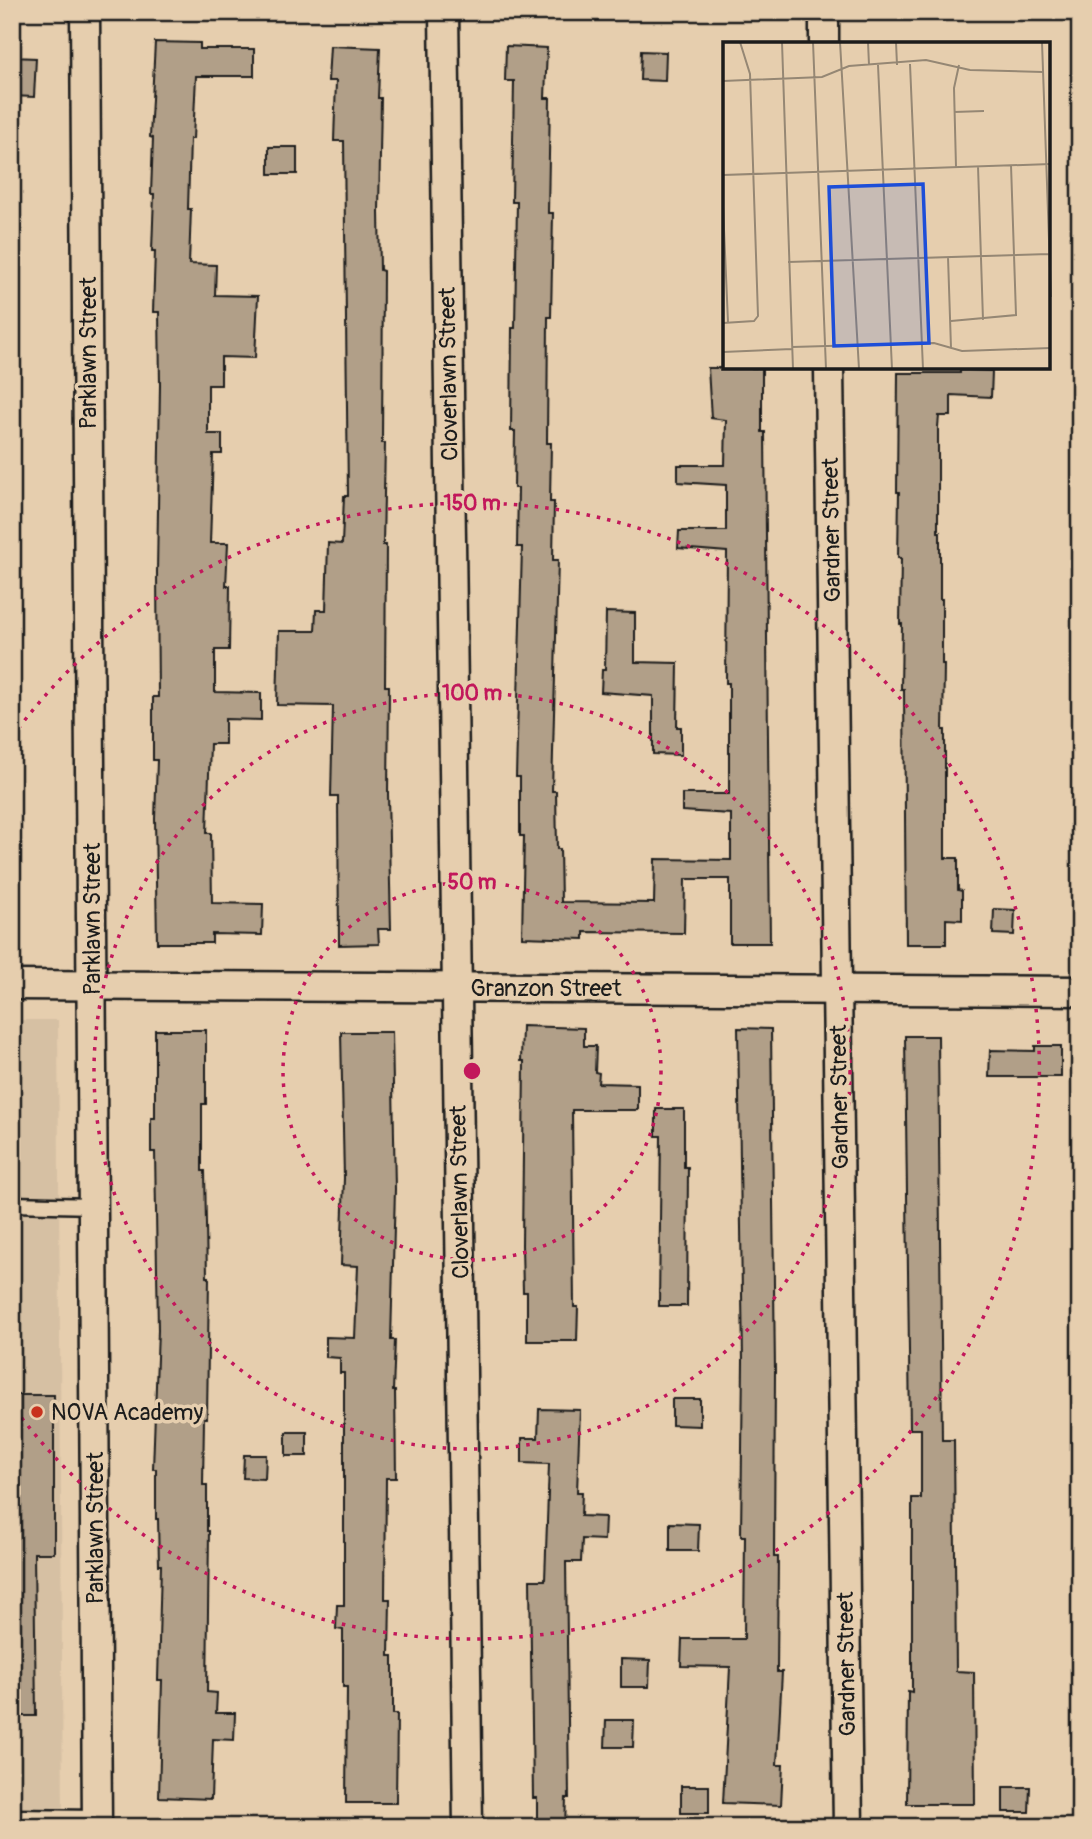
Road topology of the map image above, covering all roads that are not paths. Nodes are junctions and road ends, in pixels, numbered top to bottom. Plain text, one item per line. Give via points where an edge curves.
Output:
1 (85, 12) edge
2 (444, 12) edge
3 (824, 12) edge
4 (824, 42) edge
5 (829, 369) edge
6 (12, 985) edge
7 (93, 986) junction
8 (457, 988) junction
9 (837, 991) junction
10 (1080, 991) edge
11 (12, 1204) edge
12 (93, 1206) junction
13 (12, 1817) edge
14 (97, 1822) edge
15 (468, 1827) edge
16 (848, 1827) edge

1 - 7 street, Parklawn Street
2 - 8 street, Cloverlawn Street
3 - 4 street
5 - 9 street, Gardner Street
6 - 7 street, Granzon Street
7 - 8 street, Granzon Street
7 - 12 street, Parklawn Street
8 - 9 street, Granzon Street
8 - 15 street, Cloverlawn Street
9 - 10 street, Granzon Street
9 - 16 street, Gardner Street
11 - 12 lane
12 - 14 street, Parklawn Street
13 - 14 lane

